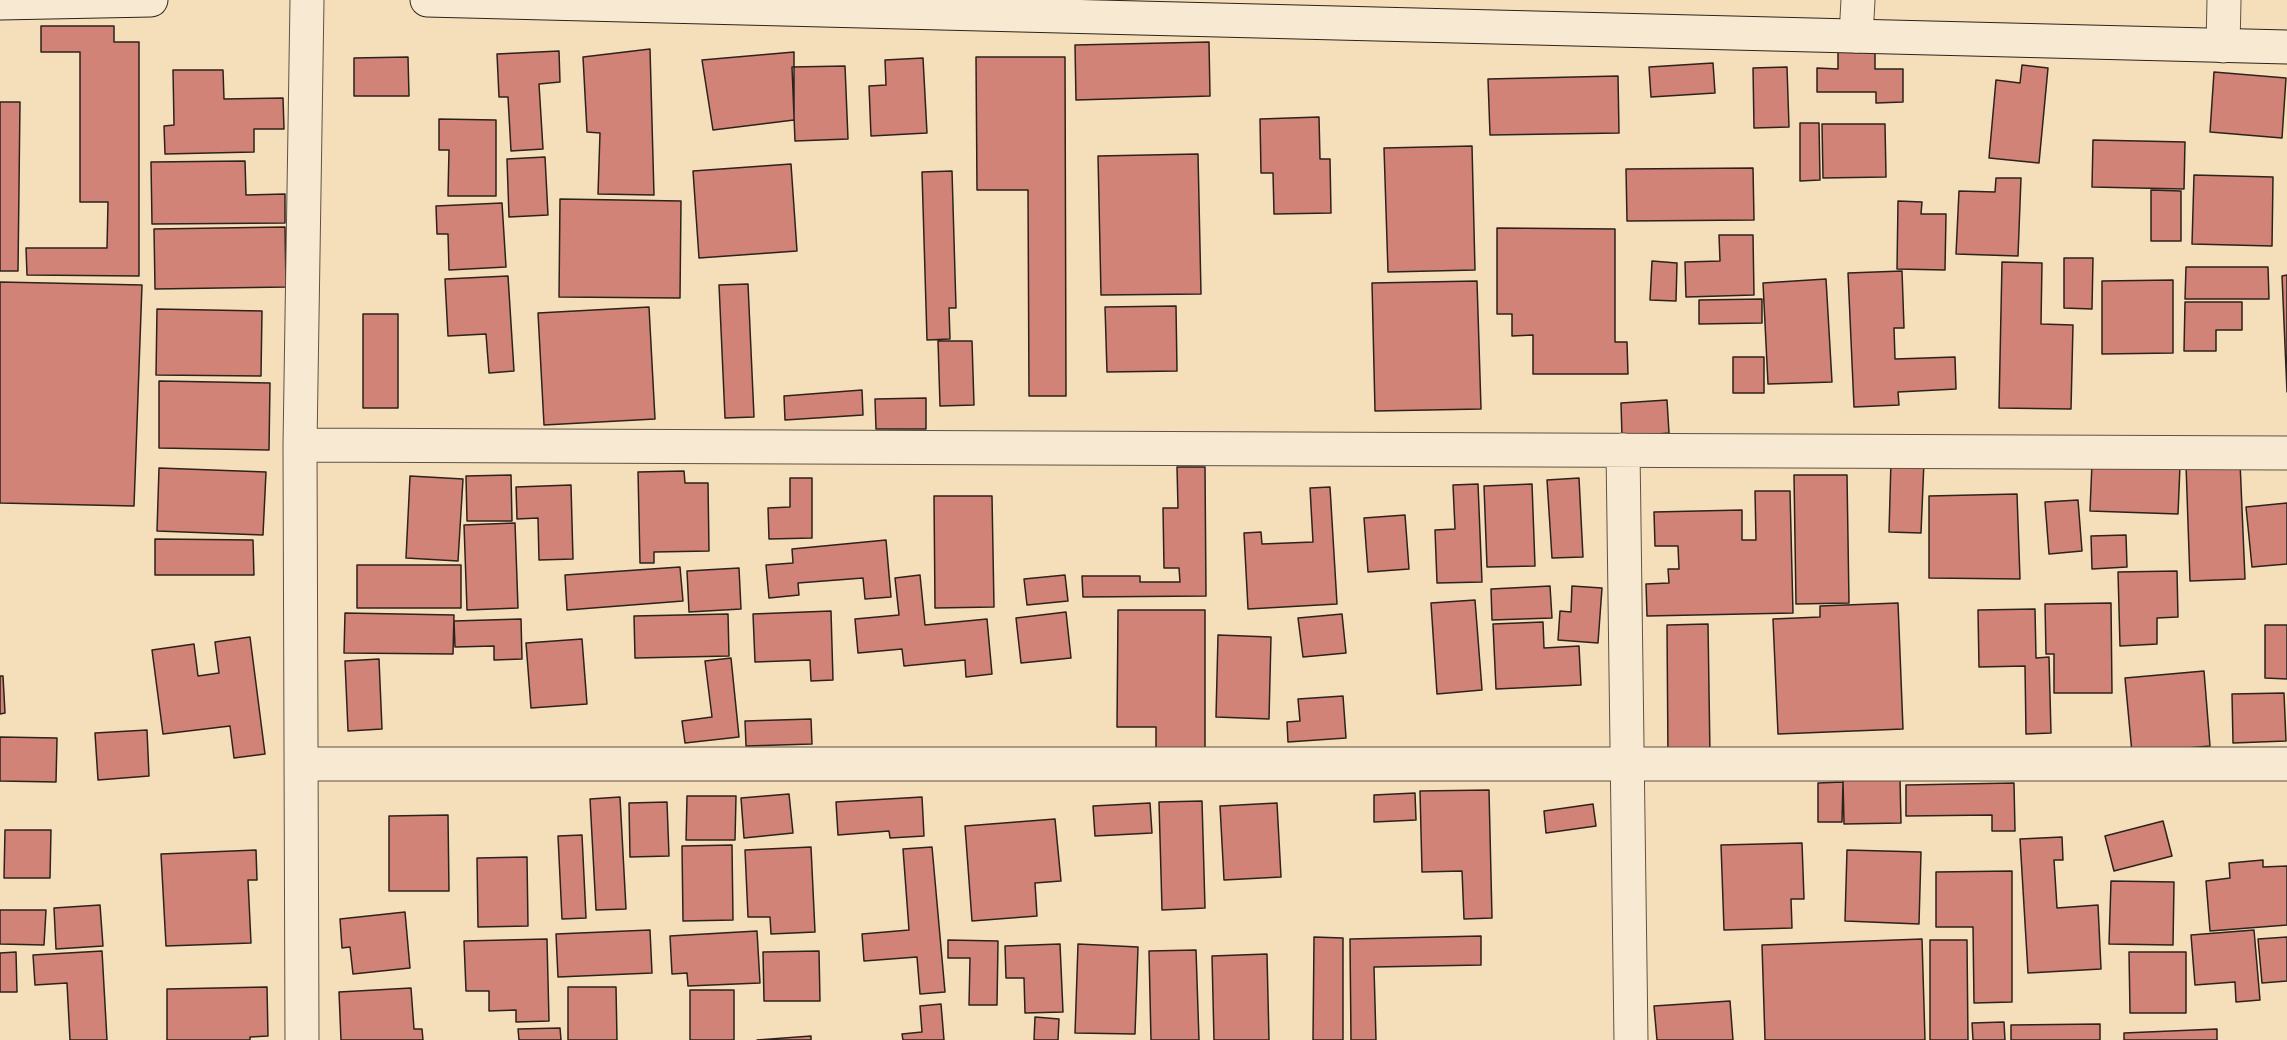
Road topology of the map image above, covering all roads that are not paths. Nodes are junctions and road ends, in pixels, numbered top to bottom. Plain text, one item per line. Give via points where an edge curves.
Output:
1 (151, 0) edge
2 (307, 0) edge
3 (427, 0) edge
4 (1858, 0) edge
5 (2224, 0) edge
6 (0, 3) edge
7 (658, 3) edge
8 (1265, 11) edge
9 (1856, 36) junction
10 (2223, 46) junction
11 (2287, 47) edge
12 (300, 445) junction
13 (1623, 450) junction
14 (2287, 453) edge
15 (301, 764) junction
16 (2287, 764) edge
17 (1628, 765) junction
18 (302, 1040) edge
19 (1631, 1040) edge

1 - 6 street
2 - 12 street
3 - 7 street
4 - 9 street
5 - 10 street
7 - 8 street
8 - 9 street
9 - 10 street
10 - 11 street
12 - 13 street
12 - 15 street
13 - 14 street
13 - 17 street
15 - 17 street
15 - 18 street
16 - 17 street
17 - 19 street

